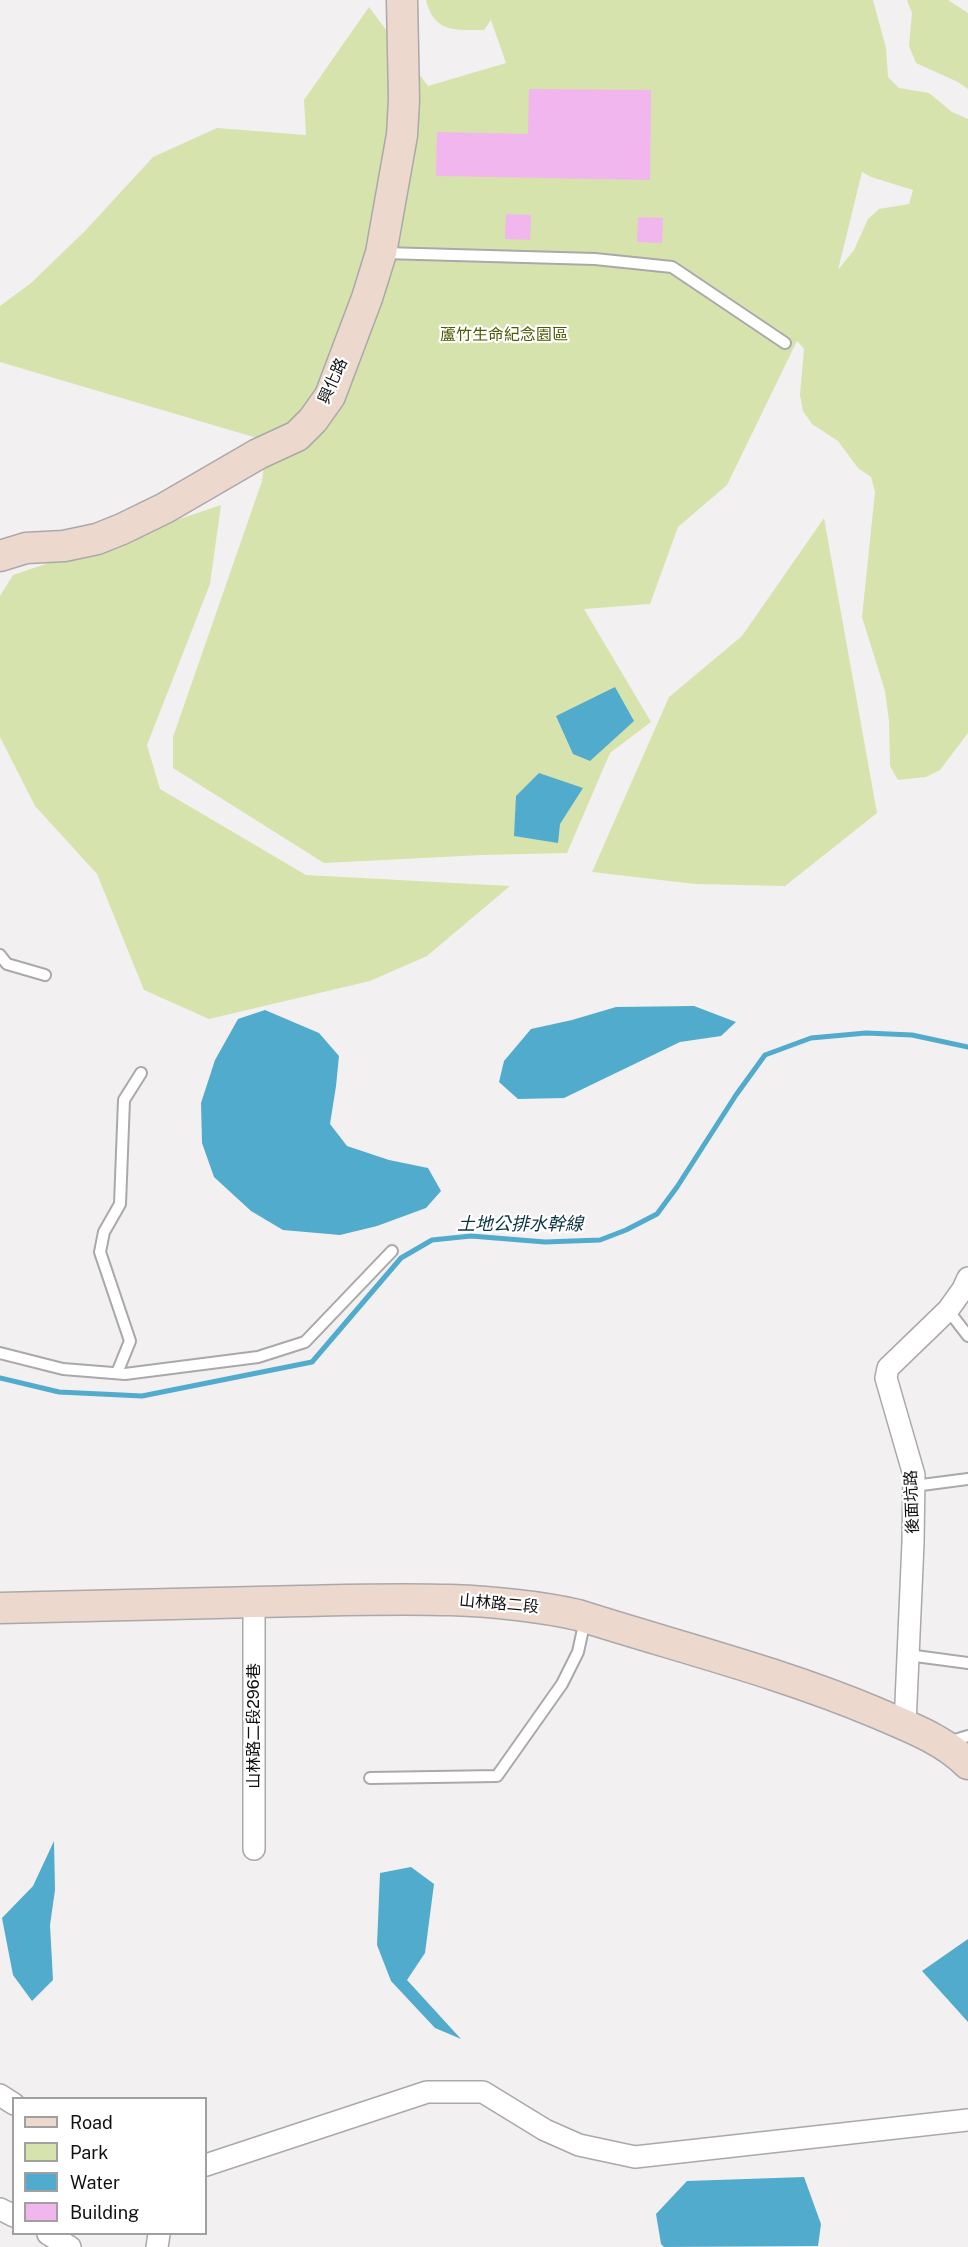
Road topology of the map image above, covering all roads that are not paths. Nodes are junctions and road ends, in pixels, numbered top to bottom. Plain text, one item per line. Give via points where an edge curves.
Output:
1 (402, 0) edge
2 (381, 253) junction
3 (785, 343) dead end
4 (0, 556) edge
5 (0, 956) edge
6 (45, 975) dead end
7 (141, 1073) dead end
8 (392, 1251) dead end
9 (968, 1278) edge
10 (948, 1310) junction
11 (968, 1336) edge
12 (0, 1353) edge
13 (117, 1373) junction
14 (968, 1479) edge
15 (914, 1486) junction
16 (254, 1602) junction
17 (0, 1608) edge
18 (586, 1618) junction
19 (908, 1655) junction
20 (968, 1664) edge
21 (905, 1725) junction
22 (955, 1740) edge
23 (968, 1764) edge
24 (370, 1778) dead end
25 (254, 1849) dead end
26 (968, 2120) edge
27 (207, 2165) edge
28 (50, 2235) edge
29 (70, 2247) edge

1 - 2 main road, 興化路 via 402,135
2 - 3 lane via 596,259 672,267
2 - 4 main road, 興化路 via 330,396 297,436 165,508 97,539 26,548
5 - 6 lane via 7,964
7 - 13 lane via 124,1100 120,1204 104,1232 100,1252 130,1341
8 - 13 lane via 306,1342 258,1357
9 - 10 street, 後面坑路
10 - 11 lane
10 - 15 street, 後面坑路 via 888,1368 886,1378
12 - 13 lane via 63,1369
14 - 15 lane
15 - 19 street, 後面坑路
16 - 17 main road, 山林路二段
16 - 18 main road, 山林路二段 via 456,1599 542,1607
16 - 25 street, 山林路二段296巷
18 - 21 main road, 山林路二段 via 796,1682
18 - 24 lane via 578,1652 562,1684 497,1776
19 - 20 lane
19 - 21 street, 後面坑路
21 - 22 main road, 山林路二段
22 - 23 main road, 山林路二段 via 956,1752
26 - 27 street via 635,2157 579,2145 545,2130 483,2092 427,2092
28 - 29 street

